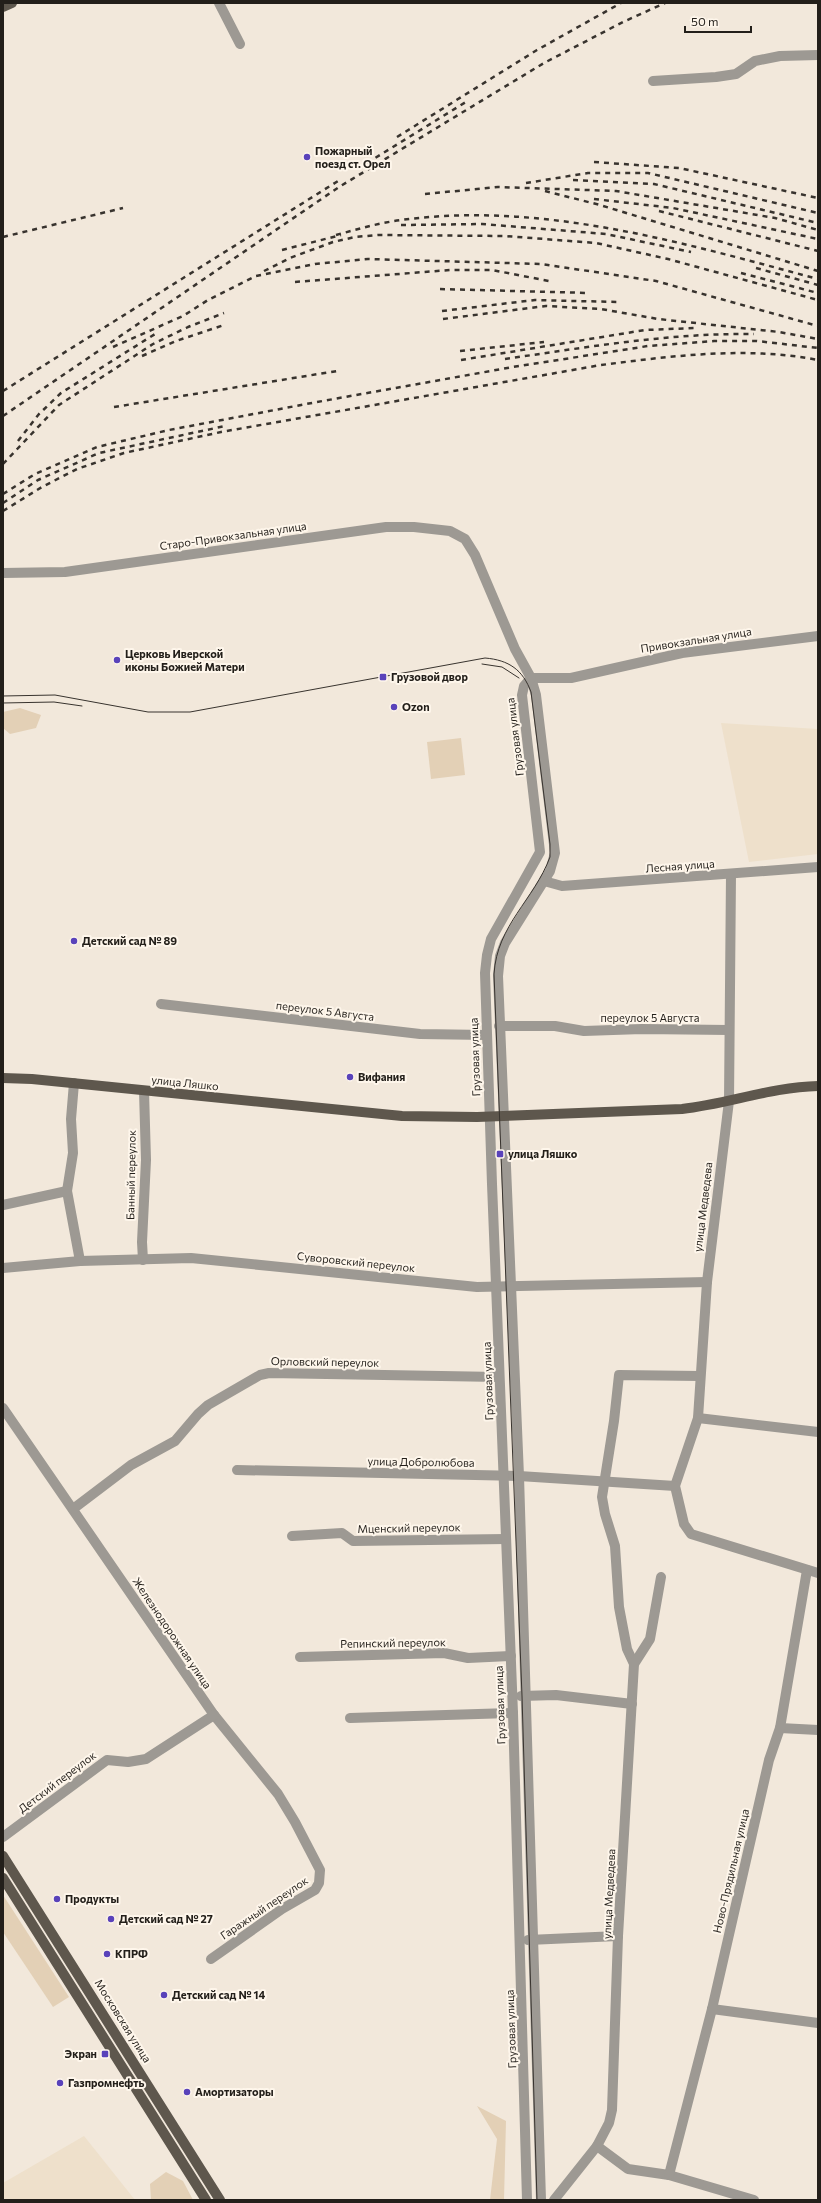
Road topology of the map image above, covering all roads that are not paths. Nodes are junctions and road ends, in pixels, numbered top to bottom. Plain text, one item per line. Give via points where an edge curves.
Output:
1 (12, 3) edge
2 (219, 3) edge
3 (3, 7) edge
4 (240, 44) dead end
5 (818, 56) edge
6 (652, 81) dead end
7 (3, 573) edge
8 (818, 636) edge
9 (531, 678) junction
10 (818, 867) edge
11 (731, 874) junction
12 (544, 881) junction
13 (161, 1004) dead end
14 (499, 1026) junction
15 (729, 1030) junction
16 (486, 1035) junction
17 (3, 1078) edge
18 (74, 1083) junction
19 (818, 1086) edge
20 (144, 1091) junction
21 (729, 1100) junction
22 (489, 1116) junction
23 (504, 1116) junction
24 (67, 1190) junction
25 (3, 1205) edge
26 (143, 1260) junction
27 (80, 1262) junction
28 (3, 1268) edge
29 (707, 1282) junction
30 (496, 1288) junction
31 (512, 1288) junction
32 (699, 1376) junction
33 (499, 1377) junction
34 (3, 1408) edge
35 (698, 1418) junction
36 (818, 1432) edge
37 (237, 1470) dead end
38 (504, 1476) junction
39 (519, 1476) junction
40 (604, 1483) junction
41 (675, 1486) junction
42 (73, 1509) junction
43 (292, 1536) dead end
44 (506, 1539) junction
45 (807, 1570) junction
46 (818, 1572) edge
47 (661, 1577) dead end
48 (511, 1656) junction
49 (300, 1657) dead end
50 (634, 1664) junction
51 (526, 1695) junction
52 (512, 1696) junction
53 (632, 1704) junction
54 (513, 1713) junction
55 (214, 1715) junction
56 (350, 1718) dead end
57 (780, 1728) junction
58 (818, 1730) edge
59 (3, 1838) edge
60 (3, 1856) edge
61 (320, 1870) joint
62 (3, 1878) edge
63 (50, 1929) junction
64 (40, 1936) junction
65 (618, 1936) junction
66 (534, 1940) junction
67 (520, 1941) junction
68 (211, 1959) dead end
69 (712, 2009) junction
70 (818, 2023) edge
71 (597, 2146) junction
72 (669, 2175) junction
73 (206, 2200) edge
74 (220, 2200) edge
75 (527, 2200) edge
76 (541, 2200) edge
77 (554, 2200) edge
78 (754, 2200) edge

1 - 3 main road
2 - 4 street
5 - 6 street via 780,56 755,60 736,74
7 - 9 street, Старо-Привокзальная улица via 65,572 386,527 435,528 450,531 465,539 475,555 515,648
8 - 9 street, Привокзальная улица via 662,656 571,678
9 - 12 street via 540,712 555,843 553,862
9 - 16 street, Грузовая улица via 524,686 522,696 540,852 500,920 489,947 485,974
10 - 11 street, Лесная улица
11 - 12 street, Лесная улица via 562,886
11 - 15 street, улица Медведева
12 - 14 street via 516,923 500,956
13 - 16 street, переулок 5 Августа via 420,1034
14 - 15 street, переулок 5 Августа via 554,1026 584,1031
14 - 23 street
15 - 21 street, улица Медведева
16 - 22 street, Грузовая улица
17 - 18 main road, улица Ляшко
18 - 20 main road, улица Ляшко
18 - 24 street via 71,1119 73,1153
19 - 21 main road, улица Ляшко via 781,1088
20 - 22 main road, улица Ляшко via 402,1116
20 - 26 street, Банный переулок via 146,1160
21 - 23 main road, улица Ляшко via 682,1109
21 - 29 street, улица Медведева
22 - 23 main road, улица Ляшко
22 - 30 street, Грузовая улица
23 - 31 street
24 - 25 street
24 - 27 street
26 - 27 street, Суворовский переулок
26 - 30 street, Суворовский переулок via 191,1258
27 - 28 street, Суворовский переулок
29 - 31 street, Суворовский переулок
29 - 32 street, улица Медведева
30 - 31 street, Суворовский переулок
30 - 33 street, Грузовая улица
31 - 39 street
32 - 35 street, улица Медведева
32 - 40 street via 619,1375
33 - 38 street, Грузовая улица
33 - 42 street, Орловский переулок via 269,1373 260,1375 208,1405 175,1441 131,1465
34 - 42 street, Железнодорожная улица
35 - 36 street
35 - 41 street, улица Медведева
37 - 38 street, улица Добролюбова
38 - 39 street, улица Добролюбова
38 - 44 street, Грузовая улица
39 - 40 street, улица Добролюбова
39 - 51 street
40 - 41 street, улица Добролюбова
40 - 50 street via 603,1506 615,1546 619,1607 626,1648
41 - 45 street via 684,1524 691,1534
42 - 55 street, Железнодорожная улица
43 - 44 street, Мценский переулок via 342,1533 353,1542
44 - 48 street, Грузовая улица
45 - 46 street
45 - 57 street, Ново-Прядильная улица
47 - 50 street, улица Медведева via 650,1639
48 - 49 street, Репинский переулок via 468,1658 444,1653
48 - 52 street, Грузовая улица
50 - 53 street, улица Медведева
51 - 52 street
51 - 53 street via 556,1694
51 - 66 street
52 - 54 street, Грузовая улица
53 - 65 street, улица Медведева
54 - 56 street
54 - 67 street, Грузовая улица
55 - 59 street, Детский переулок via 146,1759 128,1762 107,1760
55 - 61 street, Железнодорожная улица via 278,1794 296,1822
57 - 58 street
57 - 69 street, Ново-Прядильная улица via 769,1760
60 - 63 main road, Московская улица
61 - 68 street, Гаражный переулок via 316,1890 282,1909
62 - 64 main road
63 - 64 main road
63 - 74 main road, Московская улица
64 - 73 main road
65 - 66 street
65 - 71 street, улица Медведева via 612,2110 609,2123
66 - 67 street
66 - 76 street
67 - 75 street, Грузовая улица
69 - 70 street
69 - 72 street, Ново-Прядильная улица
71 - 72 street via 628,2169
71 - 77 street, улица Медведева
72 - 78 street

